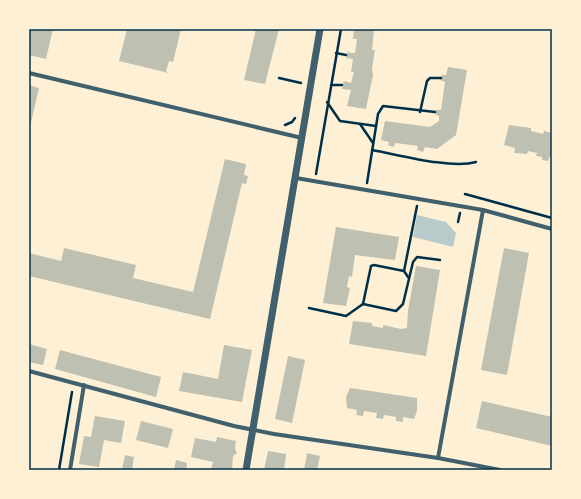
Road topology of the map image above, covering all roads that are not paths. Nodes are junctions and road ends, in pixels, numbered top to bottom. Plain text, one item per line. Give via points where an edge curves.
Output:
1 (320, 29) edge
2 (29, 73) edge
3 (302, 138) junction
4 (296, 178) junction
5 (483, 210) junction
6 (552, 229) edge
7 (29, 370) edge
8 (84, 385) junction
9 (253, 430) junction
10 (438, 458) junction
11 (70, 470) edge
12 (246, 470) edge
13 (500, 470) edge

1 - 3 street
2 - 3 street
3 - 4 street
4 - 5 street
4 - 9 street
5 - 6 street
5 - 10 street
7 - 8 street
8 - 9 street
8 - 11 street
9 - 10 street
9 - 12 street
10 - 13 street

